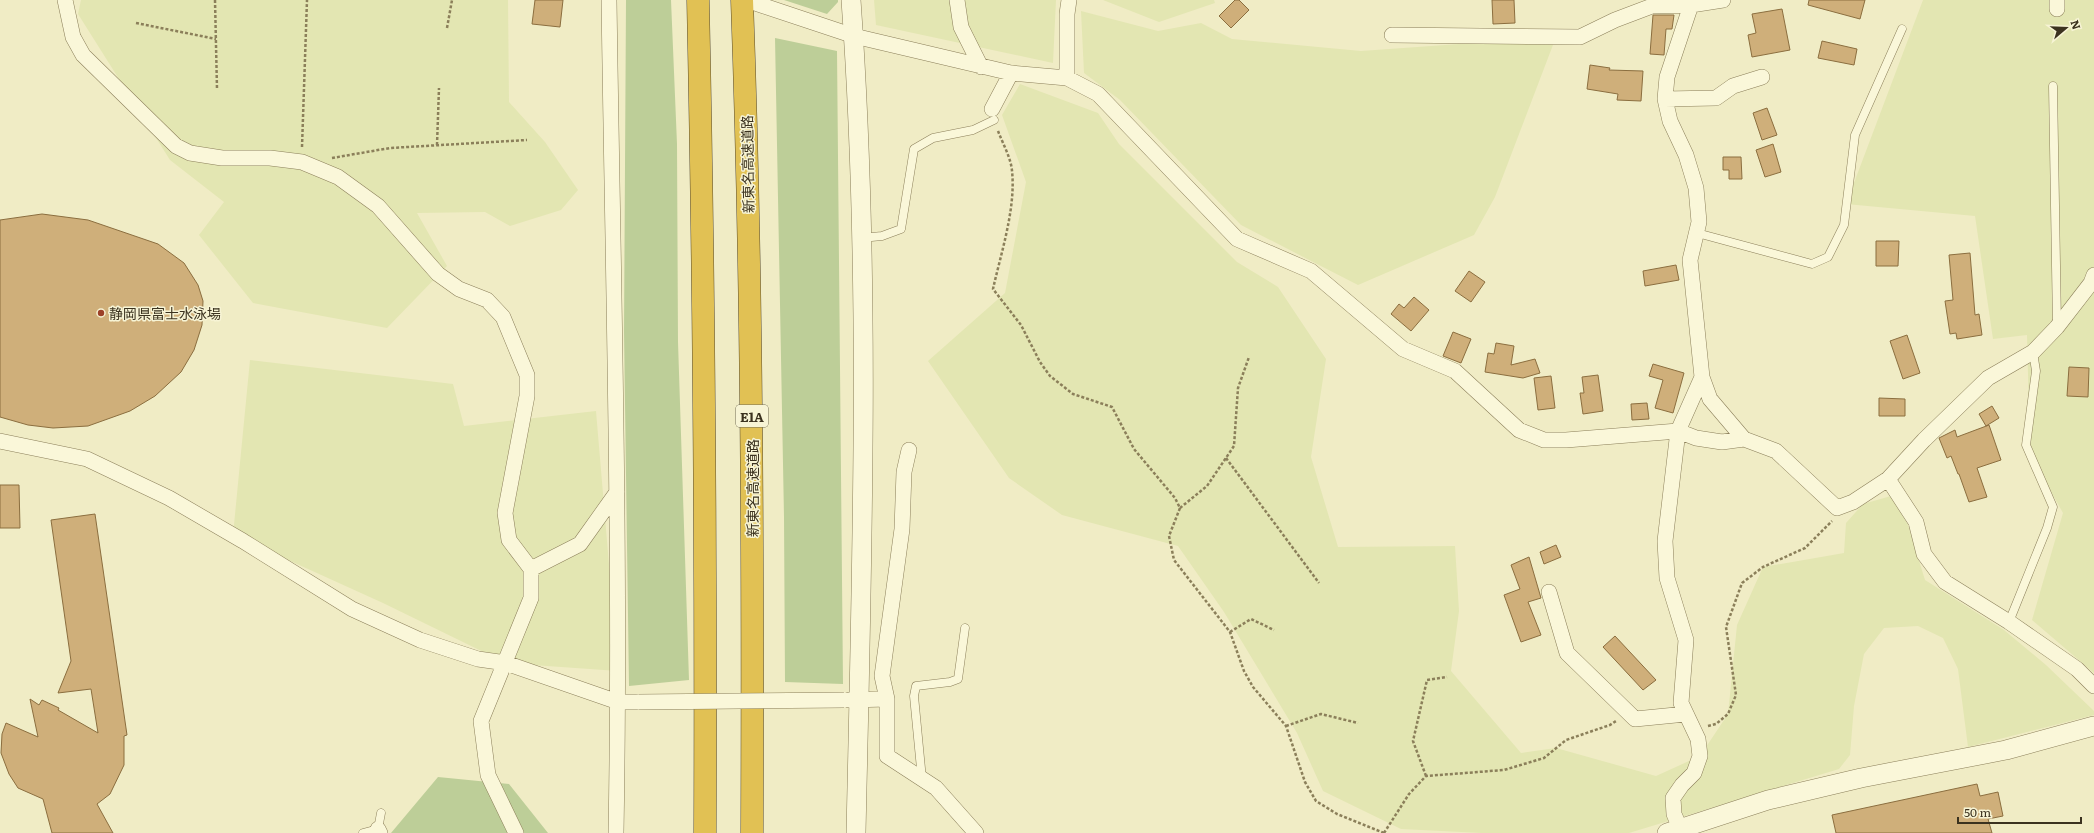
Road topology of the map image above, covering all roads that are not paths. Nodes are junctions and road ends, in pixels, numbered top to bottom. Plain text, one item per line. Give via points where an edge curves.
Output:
1 (65, 0) edge
2 (609, 0) edge
3 (698, 0) edge
4 (742, 0) edge
5 (746, 0) edge
6 (851, 0) edge
7 (957, 0) edge
8 (1069, 0) edge
9 (1723, 0) edge
10 (1691, 5) junction
11 (1902, 29) dead end
12 (1392, 35) dead end
13 (854, 36) junction
14 (981, 67) junction
15 (1011, 73) junction
16 (1762, 77) dead end
17 (1067, 78) junction
18 (2053, 86) dead end
19 (1666, 98) junction
20 (993, 114) joint
21 (1697, 233) junction
22 (861, 238) junction
23 (2094, 275) edge
24 (2057, 327) junction
25 (2033, 352) junction
26 (1702, 377) junction
27 (1678, 431) junction
28 (1744, 439) junction
29 (0, 441) edge
30 (909, 450) dead end
31 (1888, 479) junction
32 (617, 492) junction
33 (531, 570) junction
34 (1549, 592) dead end
35 (2009, 622) junction
36 (965, 628) dead end
37 (506, 663) junction
38 (2094, 686) edge
39 (887, 699) junction
40 (852, 700) junction
41 (618, 702) junction
42 (1686, 714) junction
43 (2094, 726) edge
44 (922, 779) junction
45 (381, 813) dead end
46 (379, 831) edge
47 (1677, 831) edge
48 (363, 833) edge
49 (516, 833) edge
50 (616, 833) edge
51 (705, 833) edge
52 (752, 833) edge
53 (856, 833) edge
54 (976, 833) edge

1 - 33 street via 73,37 83,55 176,146 190,153 222,158 270,158 302,162 338,177 378,206 438,274 459,289 487,300 503,317 527,374 527,396 505,513 509,540
2 - 32 street
3 - 51 highway via 706,556
4 - 52 highway, 新東名高速道路 / E1A via 751,334
5 - 13 street
6 - 13 street
7 - 14 street via 961,27
8 - 17 street
9 - 10 street
10 - 12 street via 1652,6 1580,37
10 - 19 street via 1667,77
11 - 21 lane via 1855,134 1844,225 1828,257 1812,264
13 - 14 street
13 - 22 street
14 - 15 street
15 - 17 street
15 - 20 street
16 - 19 street via 1733,86 1716,98
17 - 27 street via 1098,94 1237,239 1311,271 1403,349 1456,371 1519,430 1544,440
18 - 24 lane
19 - 21 street via 1670,122 1686,155 1696,188 1700,222
20 - 22 lane via 973,130 933,138 914,148 901,229 882,236
21 - 26 street via 1690,260
22 - 40 street via 863,460
23 - 24 street via 2091,283
24 - 25 street
25 - 31 street via 1988,378
25 - 35 lane via 2036,371 2026,445 2053,508
26 - 27 street
26 - 28 street via 1710,399
27 - 28 street via 1696,438 1722,442
27 - 42 street via 1665,541 1667,578 1686,640 1681,703
28 - 31 street via 1776,451 1837,508 1853,502
29 - 37 street via 87,459 169,498 352,609 420,640 478,659
30 - 39 street via 904,472 902,529 882,676
31 - 35 street via 1916,522 1924,554 1945,582
32 - 33 street via 580,544
32 - 41 street
33 - 37 street via 531,598
34 - 42 street via 1567,653 1635,719
35 - 38 street via 2077,669
36 - 44 lane via 958,679 916,686 914,696
37 - 41 street
37 - 49 street via 481,721 488,775
39 - 40 street
39 - 44 street via 887,756
40 - 41 street, bridge
40 - 53 street
41 - 50 street
42 - 47 street via 1698,739 1700,756 1694,773 1673,798
43 - 47 street via 2006,750 1861,778 1768,800
44 - 54 street via 936,788
45 - 46 lane
46 - 48 lane

